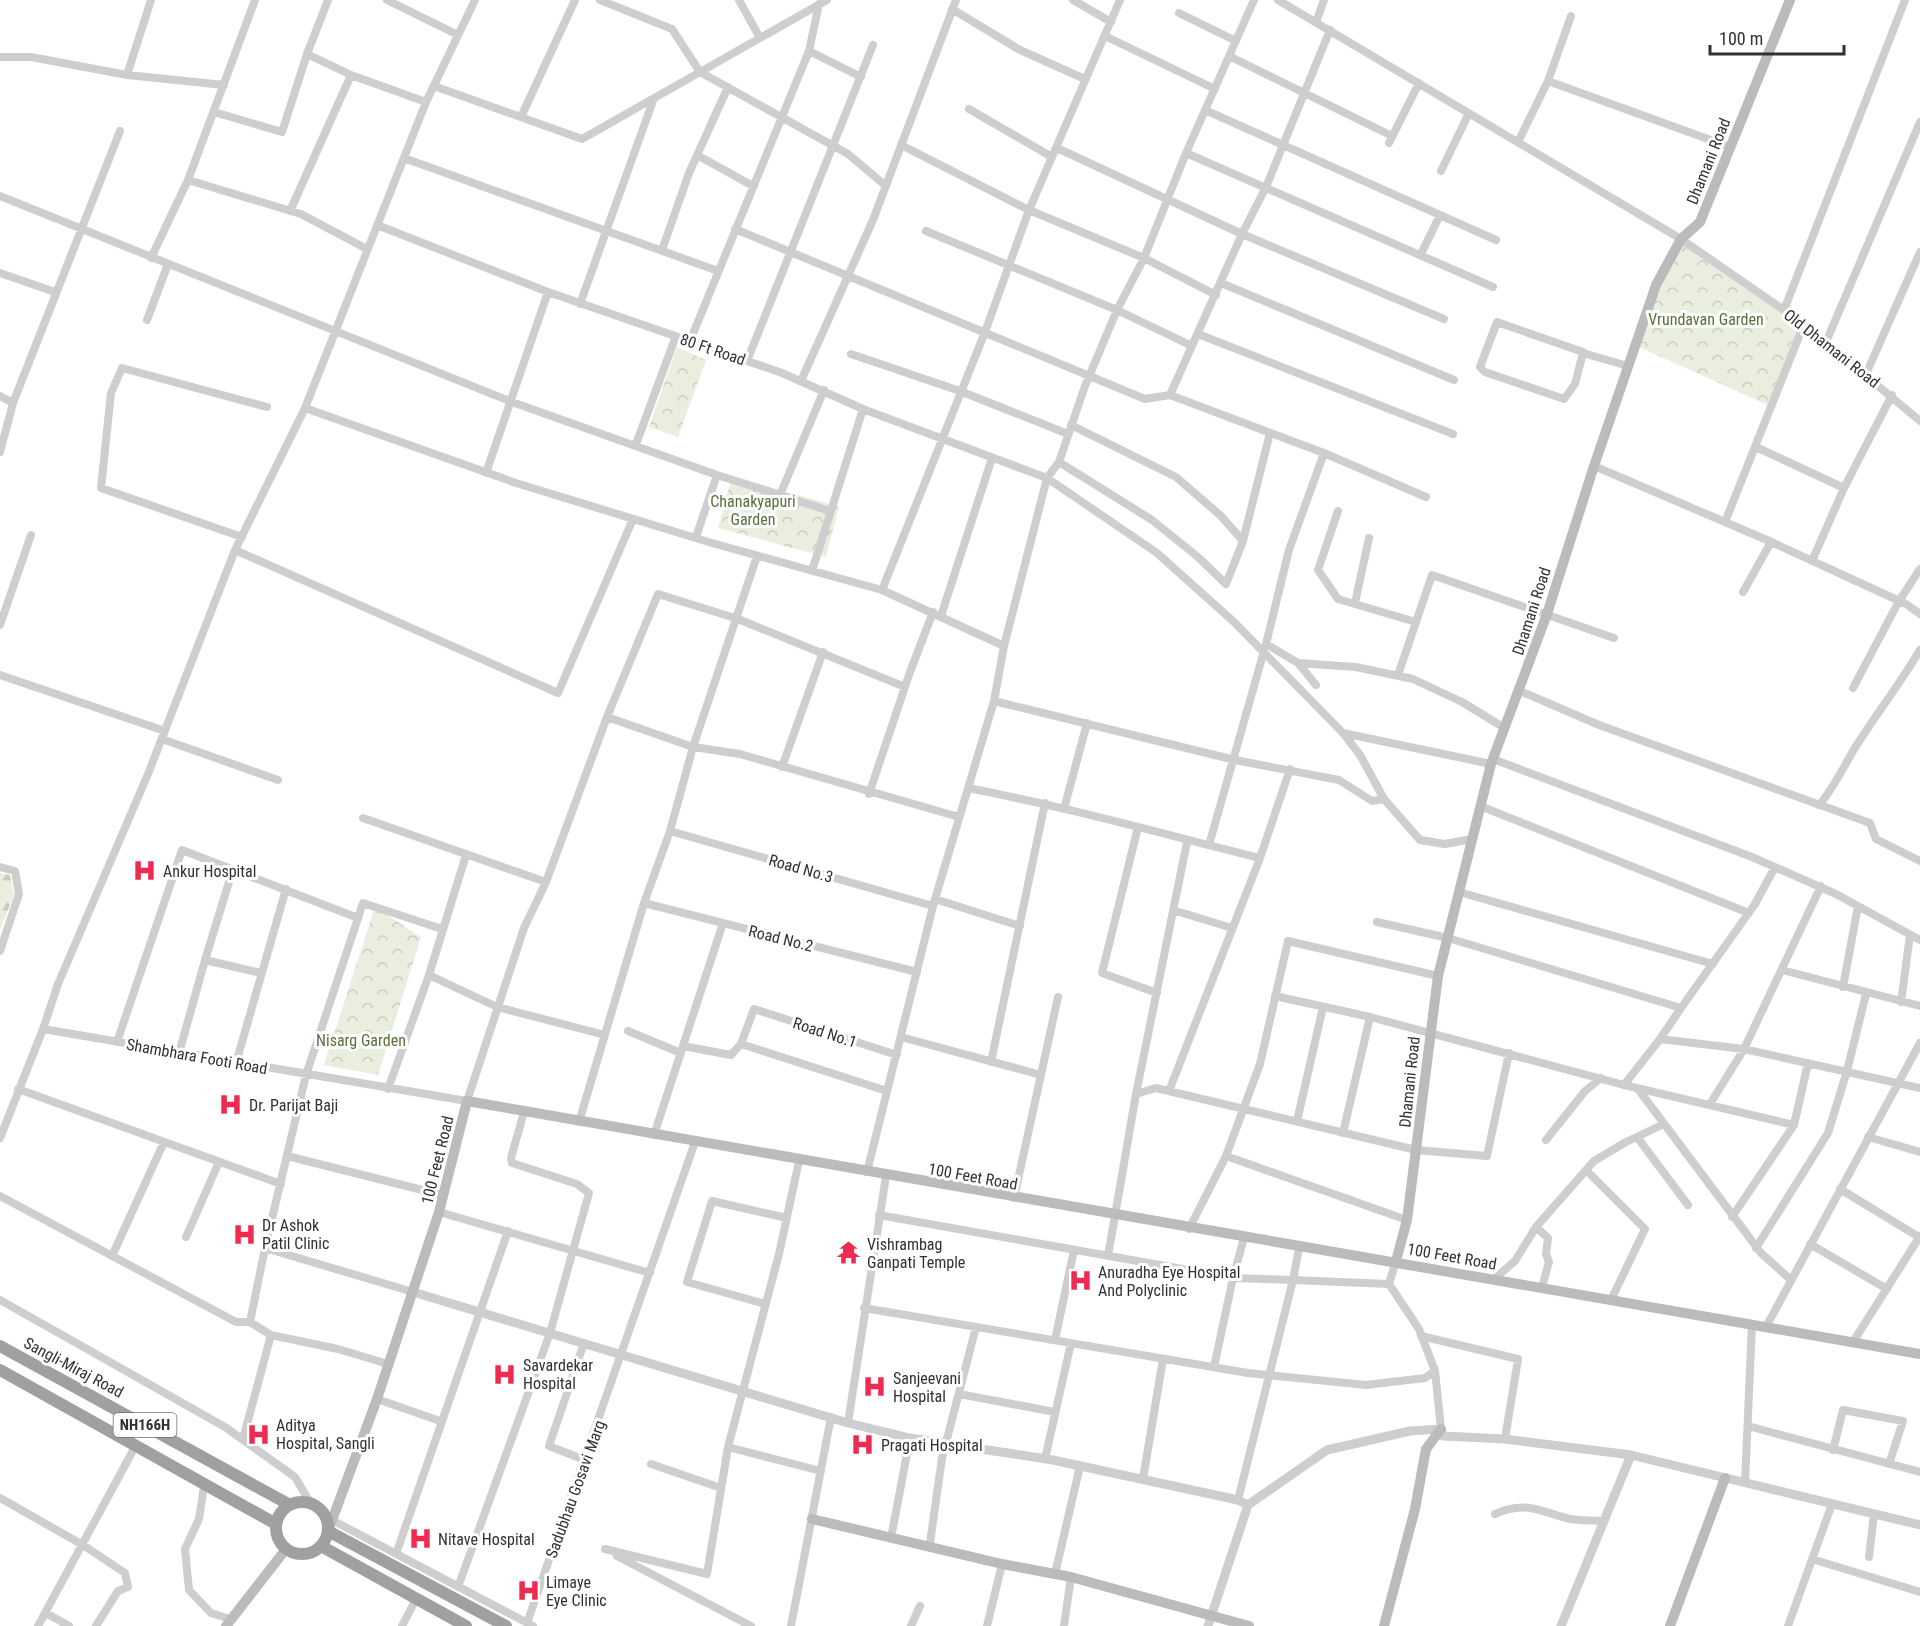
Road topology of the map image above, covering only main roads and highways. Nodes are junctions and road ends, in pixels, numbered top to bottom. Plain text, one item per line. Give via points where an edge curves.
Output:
1 (1790, 0) edge
2 (1396, 1262) junction
3 (0, 1346) edge
4 (1920, 1354) edge
5 (0, 1370) edge
6 (1441, 1429) road end
7 (1725, 1478) road end
8 (290, 1505) junction
9 (812, 1519) road end
10 (276, 1524) junction
11 (330, 1525) junction
12 (321, 1546) junction
13 (286, 1549) junction
14 (228, 1623) edge
15 (466, 1626) edge
16 (506, 1626) edge
17 (1249, 1626) edge
18 (1384, 1626) edge
19 (1670, 1626) edge

1 - 2 main road, Dhamani Road via 1700,222 1681,238 1656,285 1547,614 1492,761 1438,976 1407,1220
2 - 4 main road, 100 Feet Road
2 - 11 main road, 100 Feet Road via 467,1101 440,1212
3 - 8 highway, Sangli-Miraj Road / NH166H
5 - 10 highway
6 - 18 main road via 1426,1449 1415,1509
7 - 19 main road
8 - 10 highway via 280,1513
8 - 11 highway via 311,1504
9 - 17 main road via 1071,1577
10 - 13 highway via 277,1537
11 - 12 highway
11 - 16 highway
12 - 13 highway via 305,1554
12 - 15 highway
13 - 14 main road

